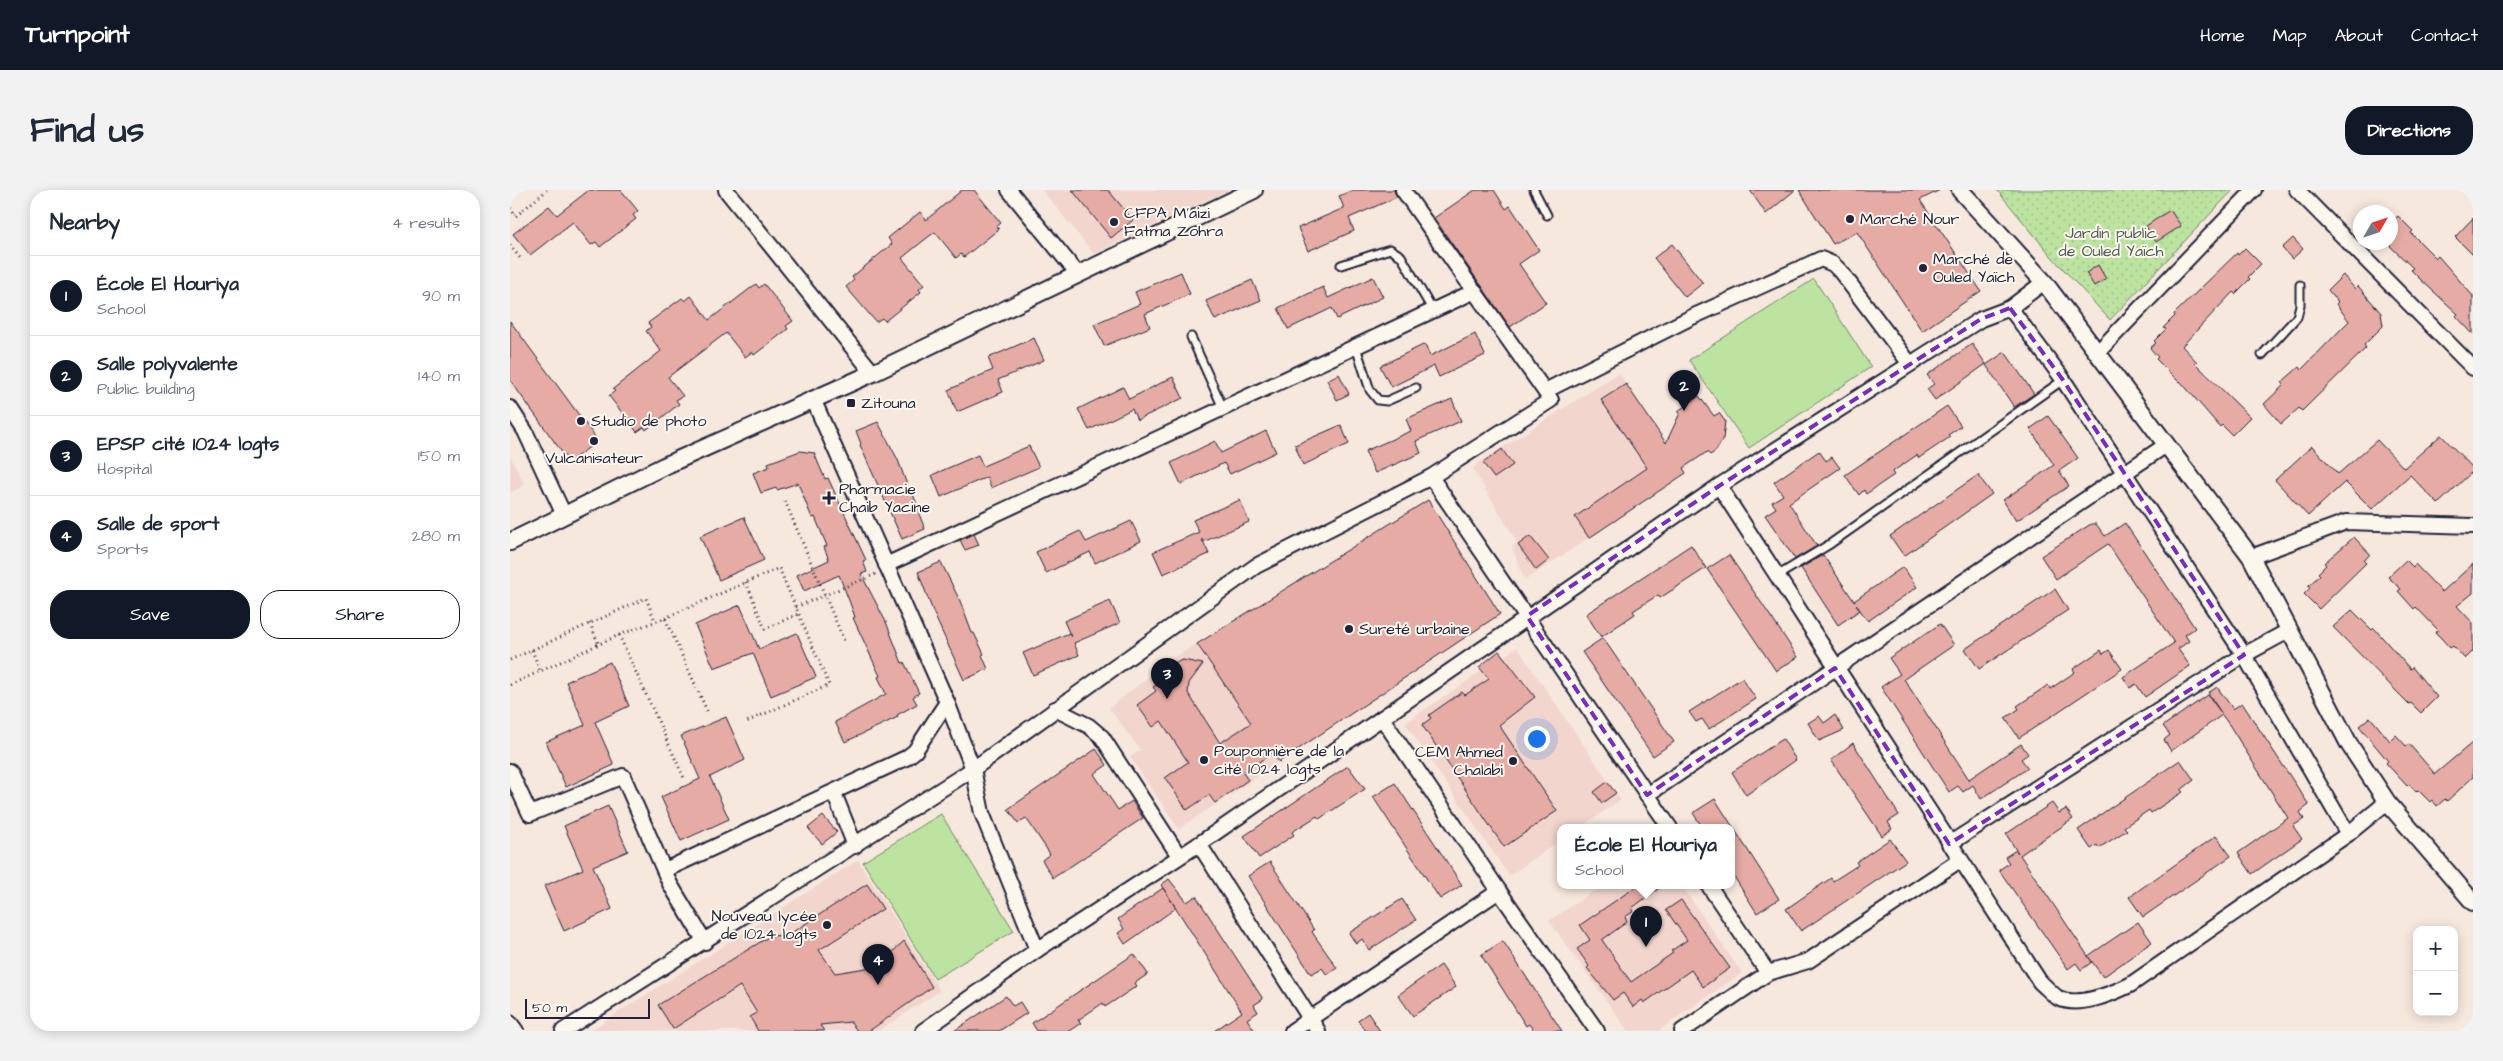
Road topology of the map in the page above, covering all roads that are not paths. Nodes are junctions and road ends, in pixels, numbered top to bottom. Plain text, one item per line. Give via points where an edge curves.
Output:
1 (726, 190) edge
2 (1009, 190) edge
3 (1254, 190) edge
4 (1403, 190) edge
5 (1534, 190) edge
6 (1961, 190) edge
7 (2254, 190) edge
8 (2297, 190) edge
9 (1546, 215) dead end
10 (1341, 265) dead end
11 (1077, 273) junction
12 (2044, 282) junction
13 (2300, 285) dead end
14 (1475, 291) junction
15 (2010, 308) junction
16 (1433, 311) junction
17 (1191, 337) dead end
18 (1356, 347) junction
19 (2097, 352) junction
20 (2262, 355) dead end
21 (1910, 364) junction
22 (2473, 368) edge
23 (872, 372) junction
24 (2063, 380) junction
25 (1416, 388) dead end
26 (1545, 391) junction
27 (813, 399) junction
28 (510, 408) edge
29 (1223, 408) junction
30 (2166, 444) junction
31 (2123, 473) junction
32 (1431, 477) junction
33 (1718, 486) junction
34 (564, 515) junction
35 (2473, 526) edge
36 (510, 542) edge
37 (2251, 557) junction
38 (887, 567) junction
39 (1776, 577) junction
40 (1527, 616) junction
41 (2290, 630) junction
42 (2244, 654) junction
43 (1835, 668) junction
44 (947, 702) junction
45 (1055, 709) junction
46 (1382, 718) junction
47 (973, 769) junction
48 (510, 771) edge
49 (834, 793) junction
50 (1647, 795) junction
51 (2387, 802) junction
52 (1667, 824) edge
53 (2348, 834) junction
54 (1199, 844) junction
55 (1949, 844) junction
56 (855, 846) junction
57 (1179, 856) junction
58 (1960, 860) junction
59 (665, 870) junction
60 (1711, 889) edge
61 (1499, 891) junction
62 (2473, 902) edge
63 (705, 942) junction
64 (1038, 950) junction
65 (1768, 973) junction
66 (1309, 1019) junction
67 (510, 1023) edge
68 (516, 1031) edge
69 (564, 1031) edge
70 (922, 1031) edge
71 (1292, 1031) edge
72 (1318, 1031) edge
73 (1597, 1031) edge
74 (1682, 1031) edge

1 - 23 street
2 - 11 street
3 - 11 street
4 - 14 street
5 - 9 lane
6 - 12 street
7 - 19 street
8 - 22 street
10 - 16 lane via 1390,249 1401,256
11 - 23 street
12 - 15 street
12 - 19 street
13 - 20 lane via 2297,317
14 - 16 street
14 - 26 street
15 - 21 street via 1981,319
15 - 24 street
16 - 18 street
17 - 29 lane
18 - 25 lane via 1370,390 1378,400 1388,401
18 - 29 street
19 - 30 street
21 - 26 street via 1841,272 1821,259 1692,317
21 - 33 street
23 - 27 street
24 - 31 street
24 - 39 lane via 1830,544
26 - 32 street via 1551,400
27 - 34 street
27 - 38 street
28 - 34 street via 525,431
29 - 38 street
30 - 31 street
30 - 37 street
31 - 42 street
31 - 43 street
32 - 40 street
32 - 45 street via 1256,566
33 - 39 street
33 - 40 street
34 - 36 street
35 - 37 street via 2346,522
37 - 41 street
38 - 44 street
39 - 43 street
40 - 46 street
40 - 50 street
41 - 42 street
41 - 51 street via 2349,744
42 - 53 street
42 - 55 street
43 - 50 street
43 - 55 street
44 - 47 street
44 - 49 street via 915,751
45 - 47 street
45 - 57 street via 1089,726 1102,737
46 - 54 street
46 - 61 street
47 - 56 street
47 - 64 street via 982,814
48 - 59 street via 530,814 624,776
49 - 56 street
49 - 59 street
50 - 52 street
51 - 53 street
51 - 62 street
53 - 58 street via 2130,985 2087,1001 2059,998 2040,982
54 - 57 street
54 - 66 street
55 - 58 street
56 - 63 street
57 - 64 street
58 - 65 street via 1808,961
59 - 63 street
60 - 65 street
61 - 66 street
61 - 73 street
63 - 69 street
64 - 70 street
65 - 74 street
66 - 71 street
66 - 72 street
67 - 68 street

